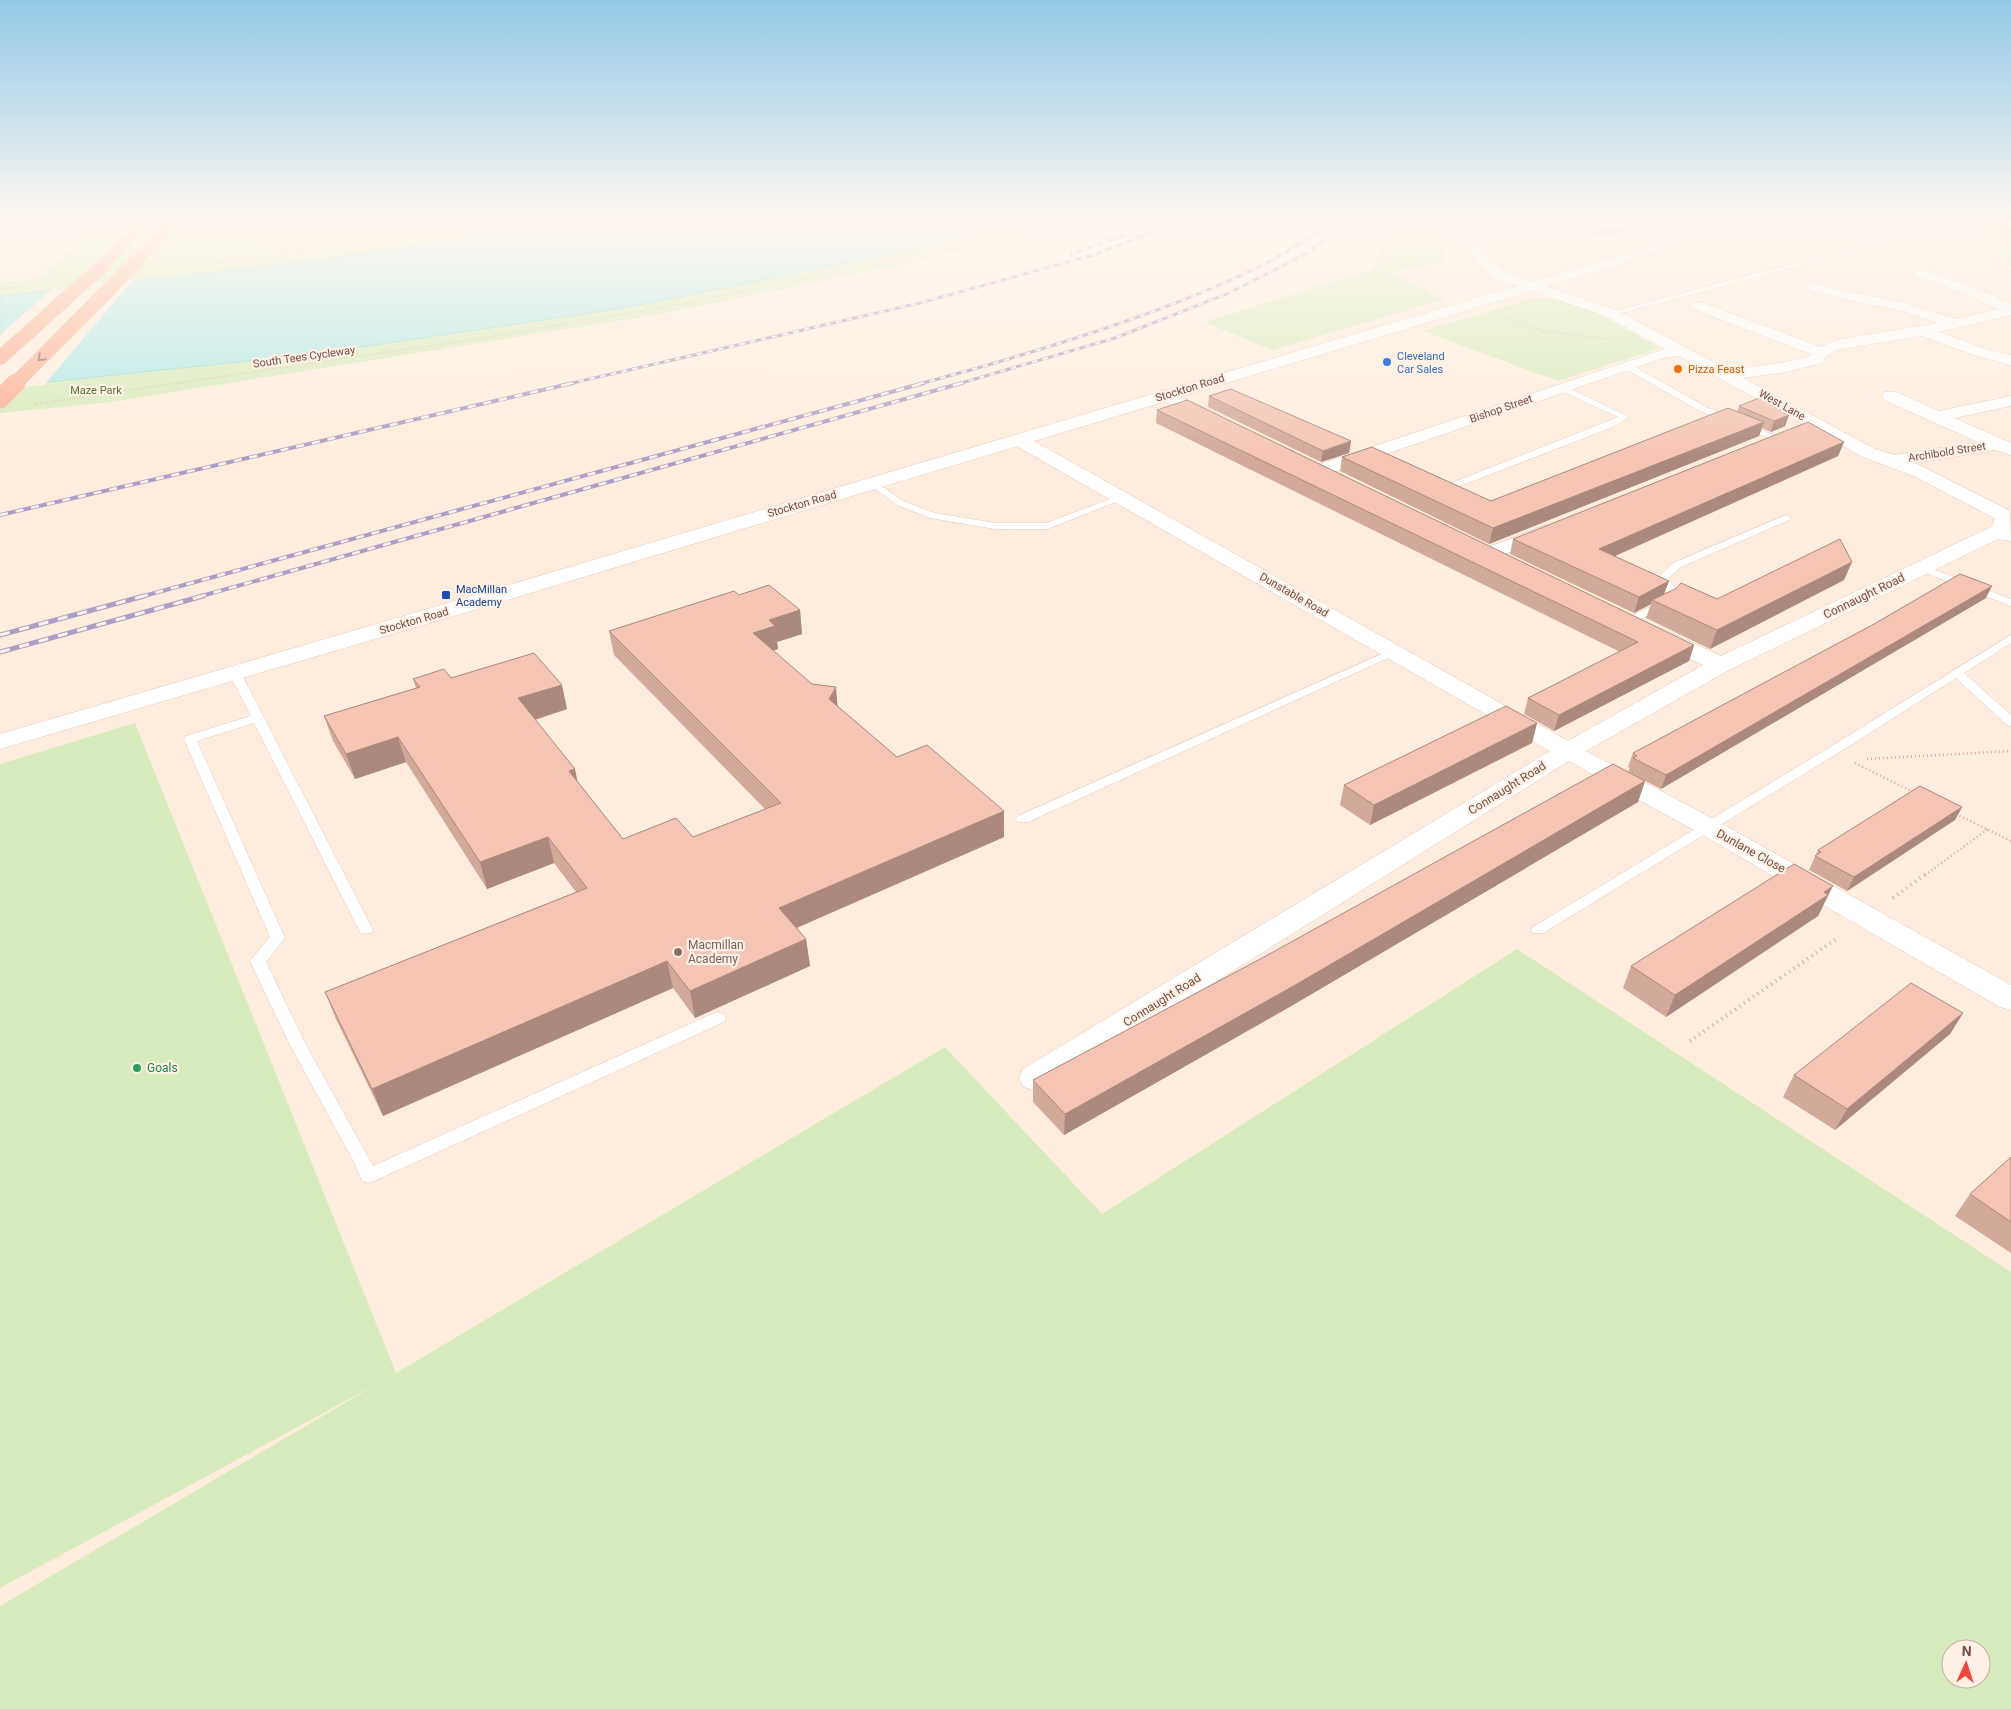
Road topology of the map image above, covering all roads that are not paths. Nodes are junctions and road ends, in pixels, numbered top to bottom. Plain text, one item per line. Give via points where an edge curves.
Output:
1 (65, 300) edge
2 (97, 300) edge
3 (1484, 300) edge
4 (1571, 300) edge
5 (1661, 300) edge
6 (1880, 300) edge
7 (1989, 300) edge
8 (1698, 306) dead end
9 (1754, 310) dead end
10 (2011, 310) edge
11 (1610, 313) junction
12 (1728, 316) junction
13 (1956, 324) junction
14 (1923, 332) junction
15 (1683, 351) junction
16 (1822, 352) junction
17 (0, 358) edge
18 (2011, 360) edge
19 (1627, 366) junction
20 (1727, 375) junction
21 (1562, 388) junction
22 (1166, 395) junction
23 (1890, 396) dead end
24 (0, 399) edge
25 (2011, 401) edge
26 (1936, 417) junction
27 (1814, 423) junction
28 (1234, 429) edge
29 (1777, 438) junction
30 (1019, 440) junction
31 (2004, 447) edge
32 (1750, 449) edge
33 (1897, 460) junction
34 (873, 483) junction
35 (1346, 484) edge
36 (1452, 486) edge
37 (1121, 498) junction
38 (1786, 518) dead end
39 (1560, 525) edge
40 (2005, 534) edge
41 (1470, 546) edge
42 (1488, 554) junction
43 (1514, 567) edge
44 (1922, 568) junction
45 (2011, 603) edge
46 (1620, 617) joint
47 (2011, 638) edge
48 (1393, 652) junction
49 (1721, 665) junction
50 (1956, 672) junction
51 (235, 673) junction
52 (257, 718) junction
53 (2011, 722) edge
54 (0, 742) edge
55 (1568, 751) junction
56 (1023, 819) dead end
57 (1708, 827) junction
58 (366, 930) dead end
59 (1538, 930) dead end
60 (2011, 999) edge
61 (718, 1018) dead end
62 (1035, 1078) edge

1 - 17 highway, bridge
2 -> 24 highway, bridge
3 - 22 street, Stockton Road
4 - 11 street, West Lane
5 - 11 lane
6 - 13 street
7 - 10 street
8 - 12 street
9 - 12 street
10 - 13 street
11 - 15 street, West Lane
12 - 16 street via 1786,341
13 - 14 street
14 - 16 street via 1836,345
14 - 18 street
15 - 19 street, Bishop Street via 1660,354
15 - 20 street, West Lane
16 - 20 street via 1813,361
19 - 21 street, Bishop Street
19 - 29 lane via 1703,410
20 - 27 street, West Lane
21 - 35 street, Bishop Street via 1310,467
21 - 36 lane via 1625,417
22 - 28 street
22 - 30 street, Stockton Road
23 - 26 street
25 - 26 street
26 - 31 street
27 - 29 street
27 - 33 street, West Lane via 1869,453
29 - 32 street
30 - 34 street, Stockton Road
30 - 37 street, Dunstable Road
31 - 33 street, Archibold Street
33 - 40 street, West Lane via 2003,515
34 - 37 lane via 900,503 933,516 995,526 1047,526
34 - 51 street, Stockton Road
37 - 48 street, Dunstable Road
38 - 46 lane via 1677,565 1662,578 1674,594 1666,603
39 - 42 street
40 - 44 street, Connaught Road
41 - 42 street
42 - 43 street
44 - 45 lane
44 - 49 street, Connaught Road
46 - 49 street
47 - 50 lane
48 - 55 street, Dunstable Road
48 - 56 lane
49 - 55 street, Connaught Road
50 - 53 lane
50 - 57 lane
51 - 52 lane
51 - 54 street, Stockton Road
52 - 58 lane
52 - 61 lane via 190,739 278,938 258,961 297,1043 368,1176
55 - 57 street, Dunlane Close
55 - 62 street, Connaught Road
57 - 59 lane
57 - 60 street, Dunlane Close

